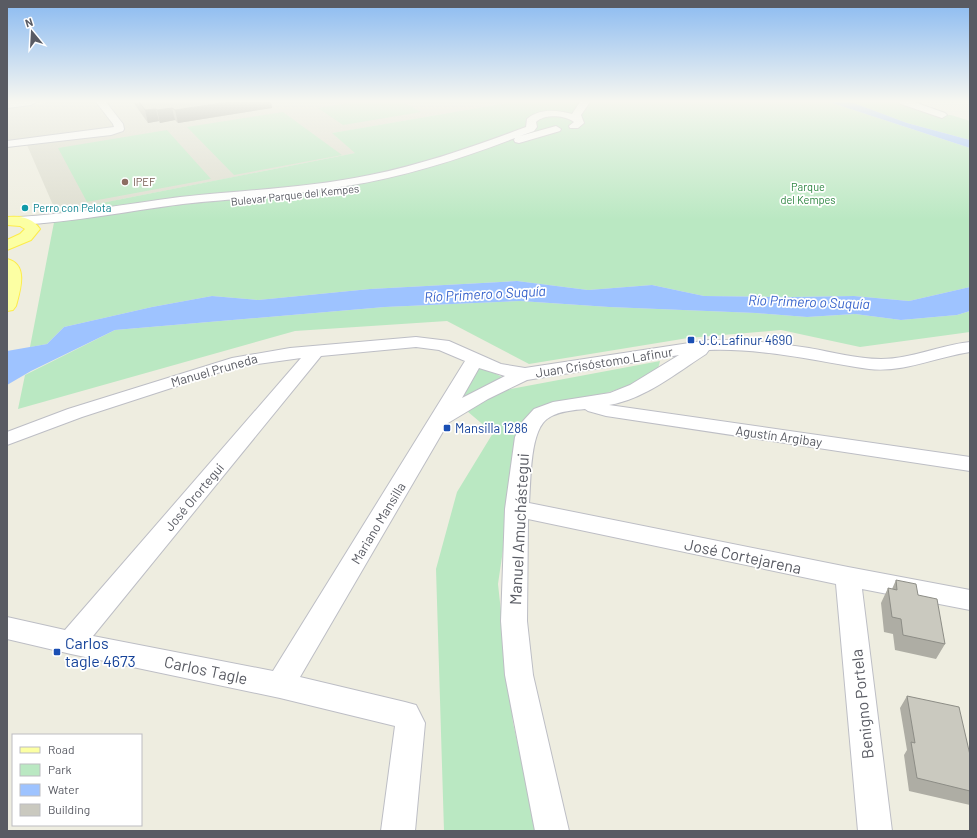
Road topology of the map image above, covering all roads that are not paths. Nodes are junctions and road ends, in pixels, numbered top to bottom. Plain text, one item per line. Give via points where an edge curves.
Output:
1 (498, 141) edge
2 (517, 141) edge
3 (12, 221) edge
4 (19, 240) edge
5 (8, 264) edge
6 (7, 306) edge
7 (709, 345) junction
8 (970, 347) edge
9 (316, 351) junction
10 (475, 360) junction
11 (522, 375) junction
12 (589, 402) junction
13 (440, 419) junction
14 (7, 439) edge
15 (970, 464) edge
16 (517, 509) junction
17 (848, 577) junction
18 (970, 600) edge
19 (7, 628) edge
20 (72, 643) junction
21 (280, 685) junction
22 (398, 831) edge
23 (552, 831) edge
24 (875, 831) edge

1 - 3 street, Bulevar Parque del Kempes via 420,167 366,180
2 - 4 street, Bulevar Parque del Kempes via 471,160 392,182 332,192 148,212 48,229
3 - 4 main road via 32,226 32,230
4 - 5 main road
5 - 6 main road via 13,272 13,288
7 - 8 street, Juan Crisóstomo Lafinur via 754,345 887,365 954,348
7 - 11 street, Juan Crisóstomo Lafinur
7 - 12 street, Manuel Amuchástegui via 637,390 614,398
9 - 10 street, Manuel Pruneda via 424,342 453,348
9 - 14 street, Manuel Pruneda via 254,357 232,363
9 - 20 street, José Orortegui
10 - 11 street, Manuel Pruneda
10 - 13 street, Mariano Mansilla
11 - 13 street
12 - 15 street, Agustín Argibay via 595,408 606,410
12 - 16 street, Manuel Amuchástegui via 554,408 541,413 533,421 525,437
13 - 21 street, Mariano Mansilla
16 - 17 street, José Cortejarena
16 - 23 street, Manuel Amuchástegui via 514,621 519,676
17 - 18 street, José Cortejarena
17 - 24 street, Benigno Portela
19 - 20 street, Carlos Tagle
20 - 21 street, Carlos Tagle
21 - 22 street, Carlos Tagle via 405,715 410,723

